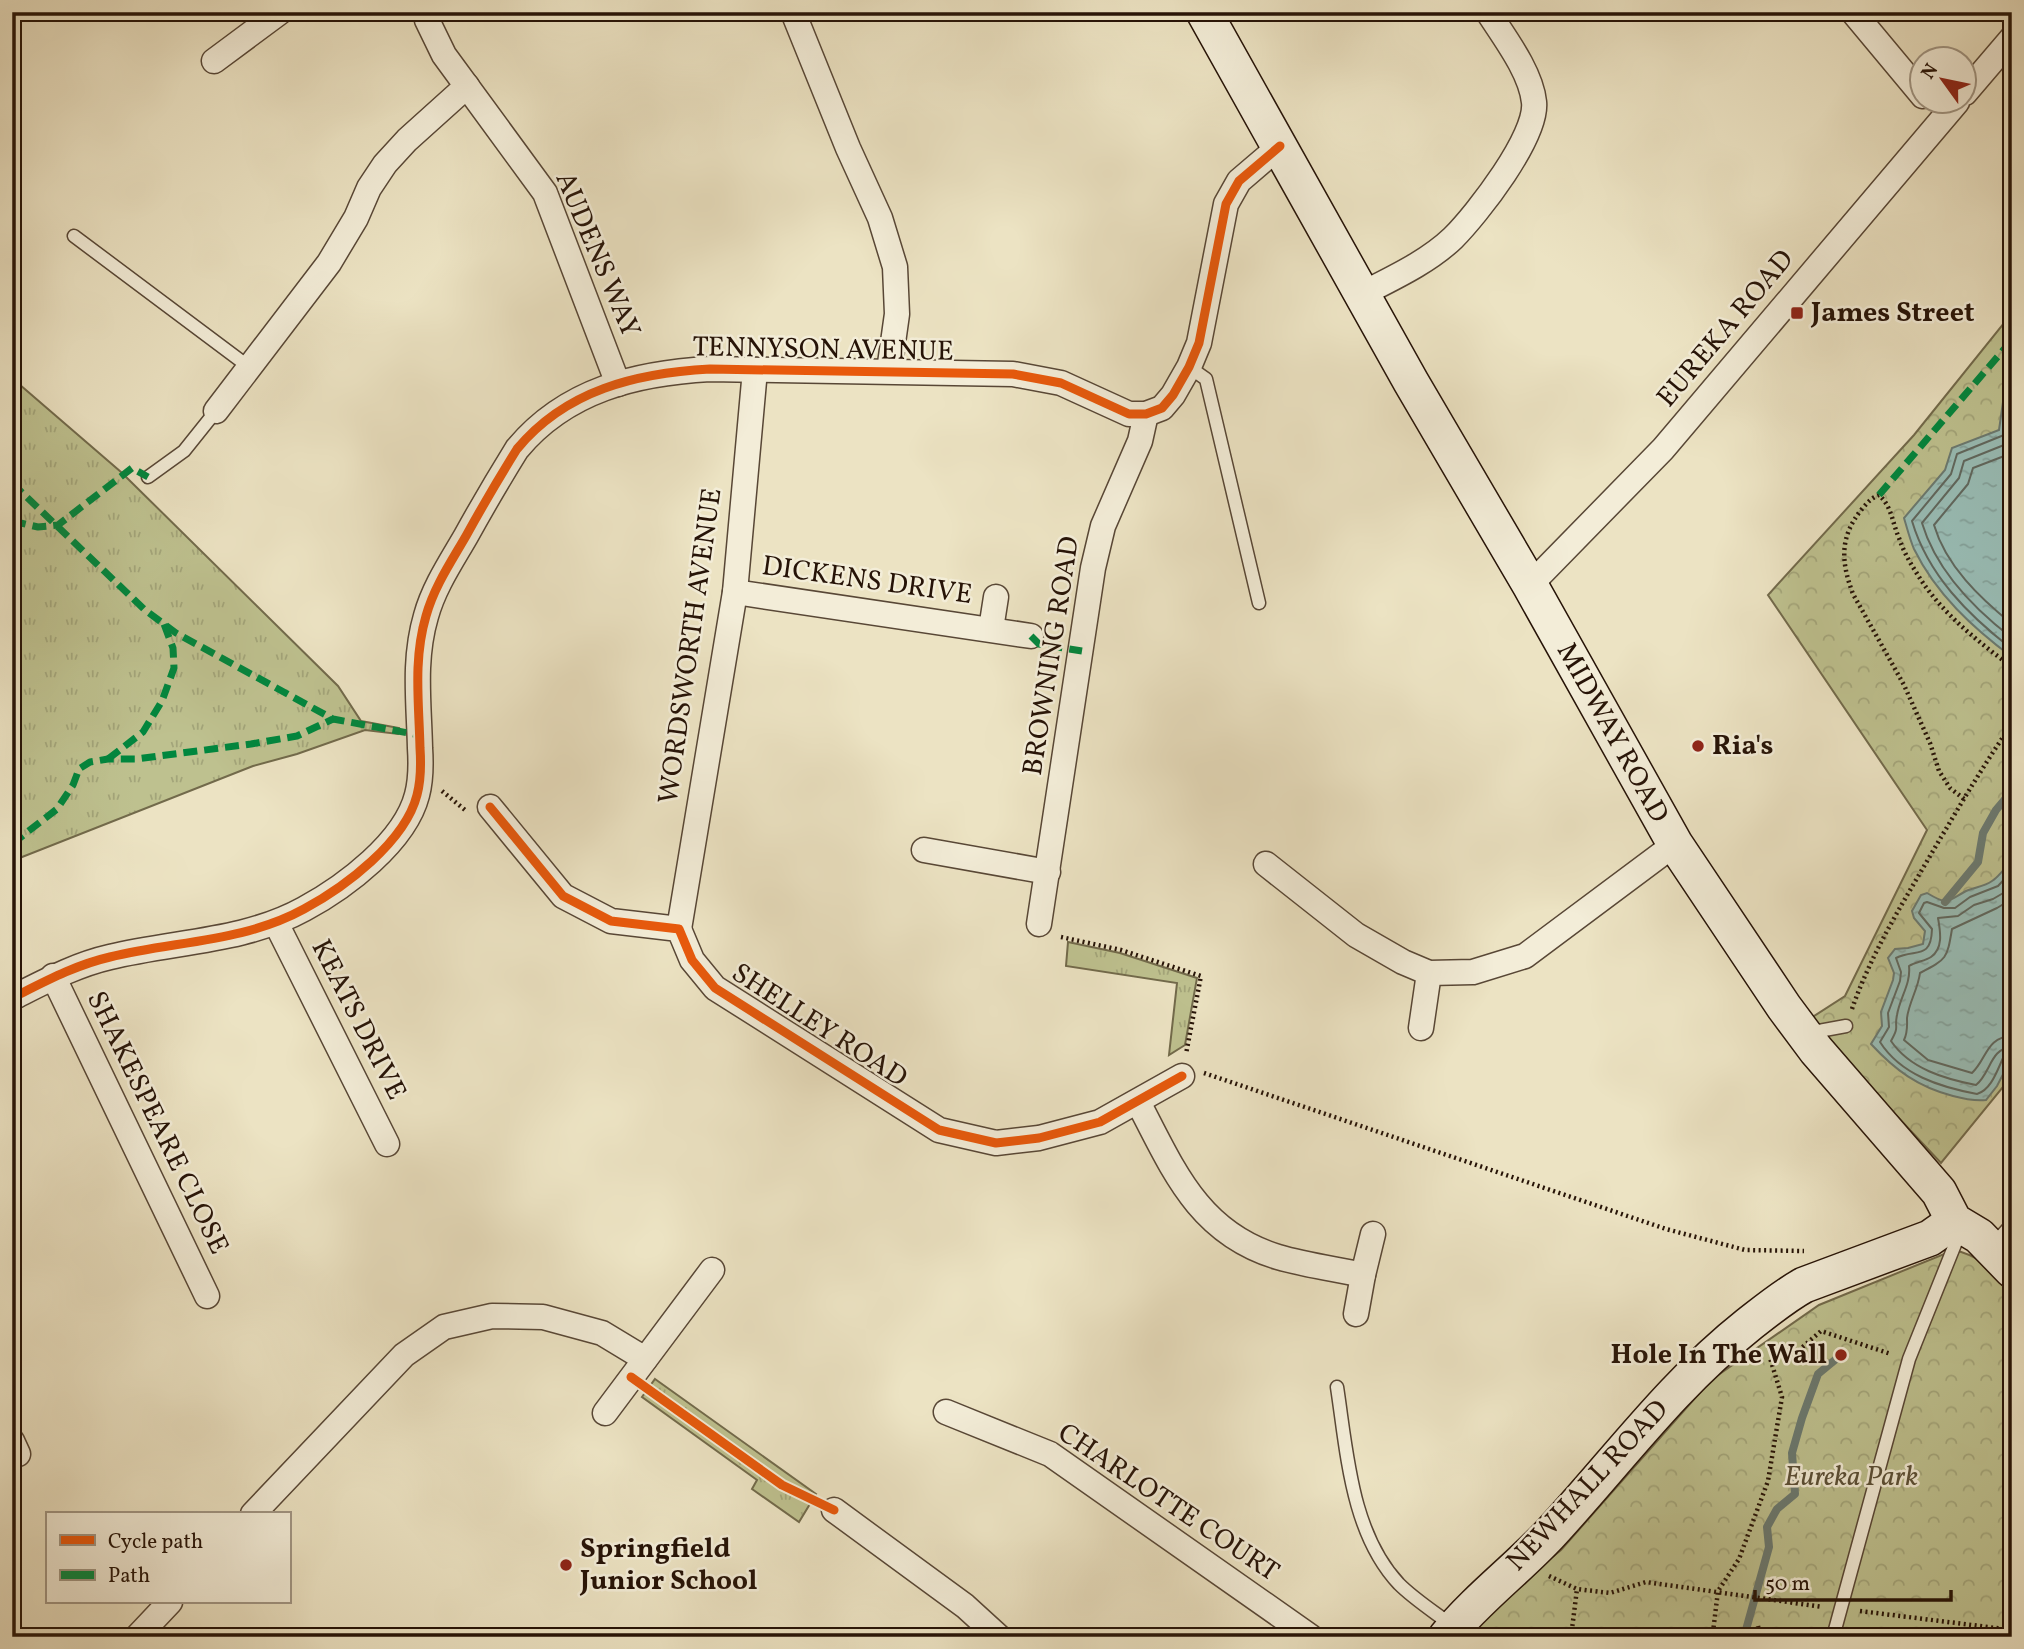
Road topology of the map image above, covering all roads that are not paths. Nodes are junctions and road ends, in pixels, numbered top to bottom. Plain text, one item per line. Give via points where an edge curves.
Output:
1 (280, 12) edge
2 (426, 12) edge
3 (793, 12) edge
4 (1204, 12) edge
5 (1488, 12) edge
6 (1853, 12) edge
7 (2012, 38) edge
8 (214, 61) dead end
9 (1979, 77) edge
10 (1909, 79) edge
11 (467, 86) junction
12 (1935, 116) edge
13 (1280, 146) junction
14 (74, 236) dead end
15 (1362, 294) junction
16 (249, 367) junction
17 (1189, 367) junction
18 (755, 370) junction
19 (889, 372) junction
20 (618, 384) junction
21 (216, 411) joint
22 (1146, 414) junction
23 (148, 477) dead end
24 (1530, 585) junction
25 (735, 592) junction
26 (996, 597) dead end
27 (1259, 603) dead end
28 (991, 629) junction
29 (1031, 636) dead end
30 (490, 807) road end
31 (1675, 844) junction
32 (925, 850) dead end
33 (1266, 864) dead end
34 (1048, 872) junction
35 (276, 923) junction
36 (1039, 924) road end
37 (679, 929) junction
38 (1429, 973) junction
39 (53, 976) junction
40 (12, 998) edge
41 (1846, 1026) road end
42 (1421, 1028) dead end
43 (1804, 1034) junction
44 (1182, 1071) road end
45 (1138, 1102) junction
46 (387, 1144) dead end
47 (1958, 1224) junction
48 (1373, 1234) dead end
49 (2005, 1247) edge
50 (712, 1270) dead end
51 (1363, 1275) junction
52 (207, 1296) dead end
53 (1356, 1314) dead end
54 (638, 1368) junction
55 (1337, 1387) dead end
56 (946, 1412) dead end
57 (605, 1413) dead end
58 (834, 1510) road end
59 (255, 1512) edge
60 (168, 1604) edge
61 (1450, 1632) edge
62 (137, 1637) edge
63 (999, 1637) edge
64 (1311, 1637) edge
65 (1833, 1637) edge

1 - 8 street
2 - 11 street, AUDENS WAY via 444,54
3 - 19 street via 880,218 895,267 897,314
4 - 13 main road, MIDWAY ROAD
5 - 15 street via 1528,78 1535,104 1527,132 1508,168 1452,239
6 - 10 street
7 - 9 street
11 - 16 street via 385,164 329,263
11 - 20 street, AUDENS WAY via 545,193
12 - 24 street, EUREKA ROAD via 1663,449
13 - 15 main road, MIDWAY ROAD
13 - 17 street via 1238,180 1226,204 1201,332
14 - 16 lane
15 - 24 main road, MIDWAY ROAD
16 - 21 street
17 - 22 street via 1162,408
17 - 27 lane via 1206,379
18 - 19 street, TENNYSON AVENUE
18 - 20 street, TENNYSON AVENUE via 666,371
18 - 25 street, WORDSWORTH AVENUE
19 - 22 street, TENNYSON AVENUE via 1013,374 1060,383 1129,414
20 - 35 street, TENNYSON AVENUE via 578,398 531,432 435,588 418,663 420,772 417,796 406,820 388,845 332,892
21 - 23 lane via 184,451
22 - 34 street, BROWNING ROAD via 1140,441 1103,526 1093,568
24 - 31 main road, MIDWAY ROAD
25 - 28 street, DICKENS DRIVE
25 - 37 street, WORDSWORTH AVENUE
26 - 28 street, DICKENS DRIVE
28 - 29 street, DICKENS DRIVE
30 - 37 street via 563,897 611,921
31 - 38 street via 1525,956 1473,972
31 - 43 main road, MIDWAY ROAD
32 - 34 street
33 - 38 street via 1356,935
34 - 36 street, BROWNING ROAD
35 - 39 street, TENNYSON AVENUE via 222,938 107,957
35 - 46 street, KEATS DRIVE
37 - 45 street, SHELLEY ROAD via 692,960 715,988 939,1130 996,1143 1039,1138 1100,1122
38 - 42 street
39 - 40 street, TENNYSON AVENUE
39 - 52 street, SHAKESPEARE CLOSE
41 - 43 lane
43 - 47 main road, MIDWAY ROAD via 1939,1192
44 - 45 street, SHELLEY ROAD
45 - 51 street via 1180,1183 1224,1230 1277,1257
47 - 49 main road, MIDWAY ROAD
47 - 61 main road, NEWHALL ROAD via 1785,1296 1727,1342 1661,1406 1548,1535
47 - 65 lane via 1909,1359
48 - 51 street
50 - 54 street
51 - 53 street
54 - 57 street
54 - 59 street via 602,1333 542,1317 492,1316 444,1327 404,1355
55 - 61 lane via 1354,1500 1368,1534 1399,1584
56 - 64 street, CHARLOTTE COURT via 1050,1454
58 - 63 street via 965,1606
60 - 62 street

